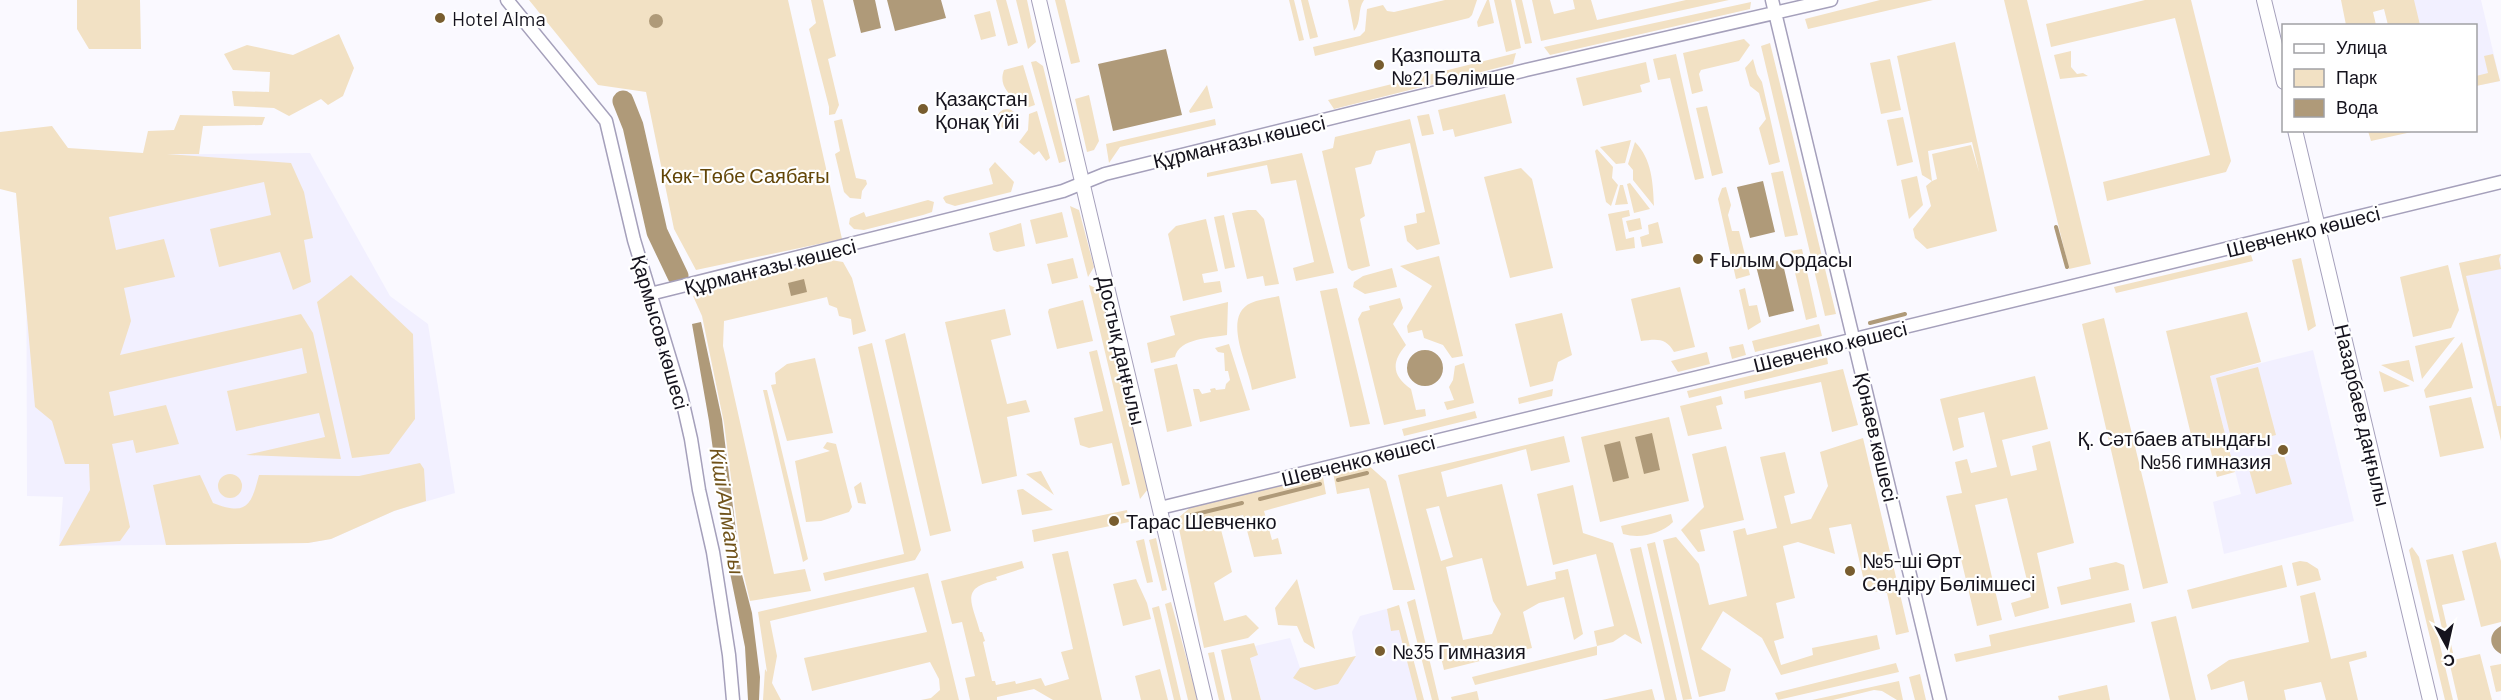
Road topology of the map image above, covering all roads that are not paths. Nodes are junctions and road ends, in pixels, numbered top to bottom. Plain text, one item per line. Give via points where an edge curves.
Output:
1 (507, 0) edge
2 (1039, 0) edge
3 (1831, 0) edge
4 (2264, 0) edge
5 (1774, 6) edge
6 (2282, 78) edge
7 (2295, 132) edge
8 (1083, 181) junction
9 (2501, 182) edge
10 (2318, 228) junction
11 (650, 294) junction
12 (1855, 340) junction
13 (1160, 508) junction
14 (733, 700) edge
15 (1205, 700) edge
16 (1940, 700) edge
17 (2430, 700) edge

1 - 11 street, Қармысов көшесі via 606,121
2 - 8 main road, Достық даңғылы
3 - 5 street, Құрманғазы көшесі
4 - 6 main road
5 - 8 street, Құрманғазы көшесі
5 - 12 street, Қонаев көшесі
7 - 10 main road, Назарбаев даңғылы
8 - 11 street, Құрманғазы көшесі via 1063,191
8 - 13 main road, Достық даңғылы
9 - 10 street, Шевченко көшесі
10 - 12 street, Шевченко көшесі
10 - 17 main road, Назарбаев даңғылы
11 - 14 street, Қармысов көшесі via 691,439 713,552
12 - 13 street, Шевченко көшесі
12 - 16 street, Қонаев көшесі
13 - 15 main road, Достық даңғылы

